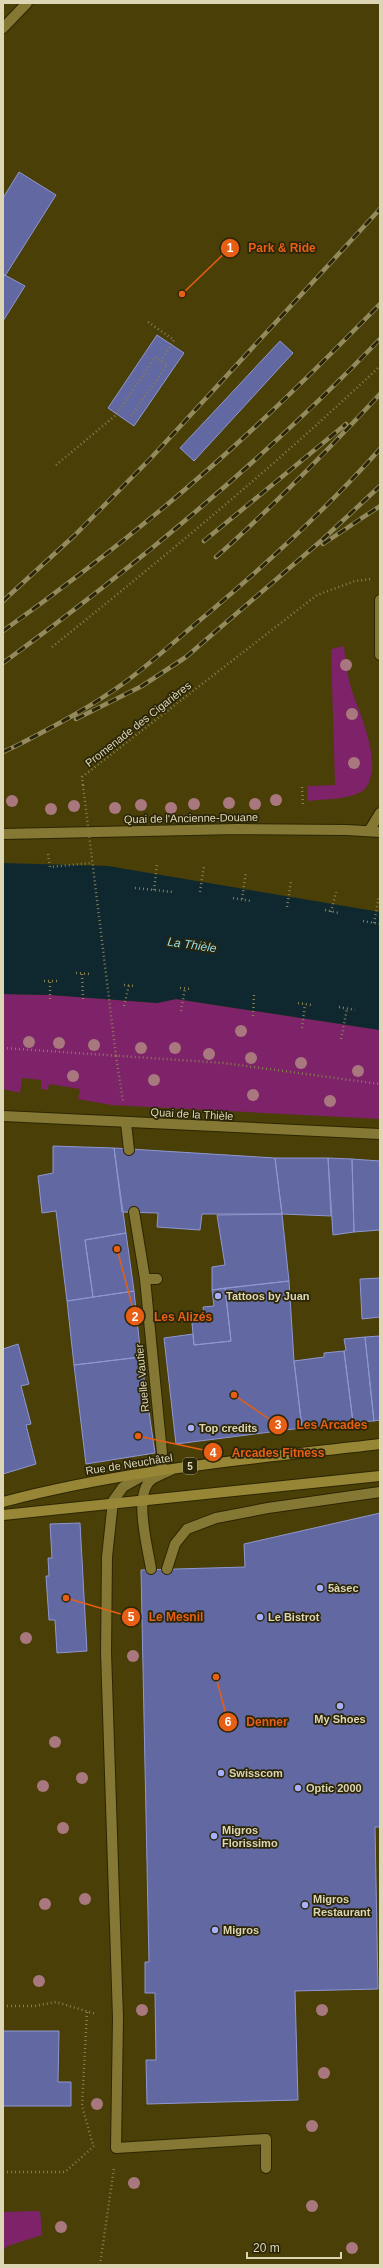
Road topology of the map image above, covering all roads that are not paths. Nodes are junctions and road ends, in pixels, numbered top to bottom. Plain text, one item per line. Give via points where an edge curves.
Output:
1 (28, 3) edge
2 (3, 28) edge
3 (380, 600) edge
4 (380, 655) edge
5 (380, 813) edge
6 (369, 831) junction
7 (380, 832) edge
8 (3, 834) edge
9 (3, 1116) edge
10 (126, 1123) junction
11 (380, 1134) edge
12 (129, 1150) dead end
13 (134, 1212) dead end
14 (145, 1279) junction
15 (157, 1279) dead end
16 (380, 1444) edge
17 (174, 1468) junction
18 (158, 1471) junction
19 (380, 1476) edge
20 (380, 1492) edge
21 (3, 1502) edge
22 (142, 1502) junction
23 (111, 1506) junction
24 (3, 1515) edge
25 (151, 1569) dead end
26 (167, 1569) dead end
27 (266, 2168) dead end

1 - 2 street
3 - 4 street
5 - 6 street
6 - 7 street, Quai de l'Ancienne-Douane
6 - 8 street, Quai de l'Ancienne-Douane via 237,829
9 - 10 street, Quai de la Thièle
10 - 11 street, Quai de la Thièle
10 - 12 street
13 - 14 street, Ruelle Vautier
14 - 15 street
14 - 18 street, Ruelle Vautier via 162,1453
16 - 17 main road, Rue de Neuchâtel / 5
17 - 18 main road, Rue de Neuchâtel / 5
17 - 22 street via 151,1481 144,1491
18 - 21 main road, Rue de Neuchâtel / 5 via 103,1479
18 - 23 street via 123,1487
19 - 22 main road
20 - 26 street via 216,1518 188,1529 174,1544
22 - 23 main road
22 - 25 street
23 - 24 main road
23 - 27 street via 107,1564 106,1652 118,2018 116,2148 266,2139

